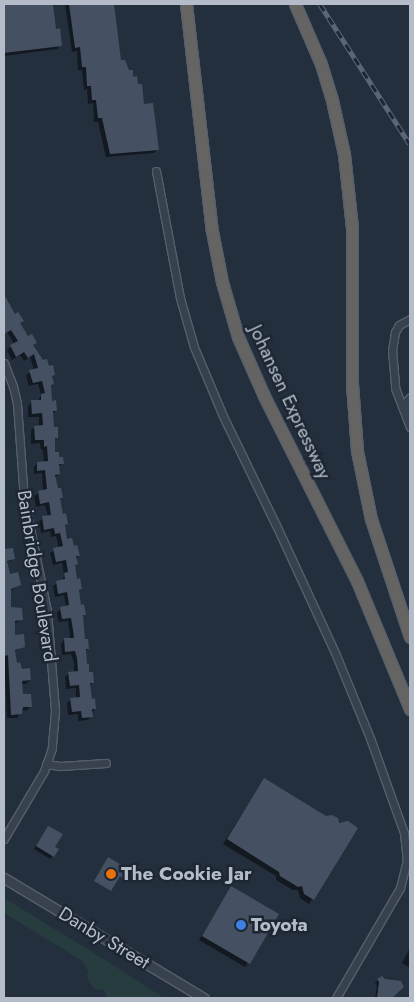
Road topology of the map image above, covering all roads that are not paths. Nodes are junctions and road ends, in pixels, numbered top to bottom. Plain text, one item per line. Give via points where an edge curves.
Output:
1 (186, 4) edge
2 (295, 4) edge
3 (156, 171) dead end
4 (410, 319) edge
5 (4, 364) edge
6 (410, 397) edge
7 (406, 416) junction
8 (410, 427) edge
9 (410, 637) edge
10 (410, 708) edge
11 (106, 763) dead end
12 (46, 764) junction
13 (4, 839) edge
14 (4, 878) edge
15 (204, 998) edge
16 (336, 998) edge

1 - 10 highway, Johansen Expressway via 212,231 238,337 357,581
2 - 9 highway, Johansen Expressway via 321,64 344,154 352,228 352,384 358,451 371,519
3 - 16 street via 180,298 194,347 223,416 336,655 404,834 407,860 400,888
4 - 7 street via 399,325 392,350 395,388
5 - 12 street, Bainbridge Boulevard via 17,404 24,498 47,610 56,712
6 - 7 street via 406,402
7 - 8 street
11 - 12 street
12 - 13 street, Bainbridge Boulevard
14 - 15 street, Danby Street

